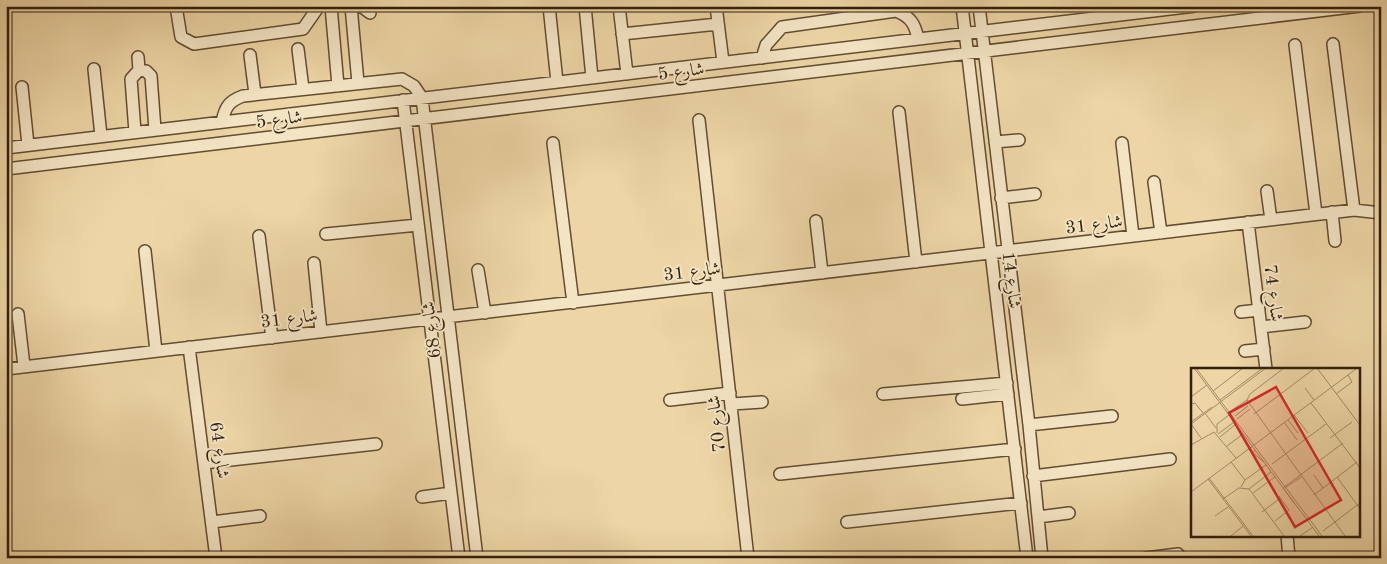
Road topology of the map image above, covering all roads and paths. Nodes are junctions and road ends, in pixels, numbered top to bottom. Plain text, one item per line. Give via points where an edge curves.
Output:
1 (176, 6) edge
2 (318, 6) edge
3 (330, 6) edge
4 (352, 6) edge
5 (549, 6) edge
6 (585, 6) edge
7 (619, 6) edge
8 (716, 6) edge
9 (962, 6) edge
10 (978, 6) edge
11 (1195, 6) edge
12 (1360, 6) edge
13 (1159, 8) edge
14 (1109, 11) edge
15 (1122, 11) edge
16 (718, 24) junction
17 (982, 32) junction
18 (622, 34) junction
19 (965, 34) junction
20 (918, 39) junction
21 (1332, 44) dead end
22 (1295, 45) dead end
23 (298, 49) dead end
24 (984, 52) junction
25 (968, 54) junction
26 (250, 55) dead end
27 (138, 57) dead end
28 (762, 58) junction
29 (723, 62) junction
30 (94, 69) dead end
31 (139, 70) junction
32 (627, 74) junction
33 (592, 78) junction
34 (557, 82) junction
35 (358, 83) junction
36 (338, 86) junction
37 (22, 88) dead end
38 (303, 90) junction
39 (255, 94) junction
40 (422, 98) junction
41 (403, 100) junction
42 (899, 112) dead end
43 (424, 118) junction
44 (699, 120) dead end
45 (406, 121) junction
46 (222, 122) junction
47 (155, 130) junction
48 (135, 132) junction
49 (102, 136) junction
50 (1019, 140) dead end
51 (994, 142) junction
52 (1122, 143) dead end
53 (553, 144) dead end
54 (28, 145) junction
55 (6, 148) edge
56 (6, 169) edge
57 (1154, 182) dead end
58 (1267, 191) dead end
59 (1035, 194) dead end
60 (1001, 198) junction
61 (1354, 210) junction
62 (1332, 212) junction
63 (1381, 213) edge
64 (1316, 214) junction
65 (1271, 220) junction
66 (816, 221) dead end
67 (1248, 222) junction
68 (418, 225) junction
69 (1161, 233) junction
70 (326, 234) dead end
71 (259, 236) dead end
72 (1133, 236) junction
73 (1335, 241) dead end
74 (145, 251) dead end
75 (1008, 252) junction
76 (991, 254) junction
77 (314, 262) dead end
78 (916, 262) junction
79 (478, 270) dead end
80 (822, 273) junction
81 (718, 286) junction
82 (573, 303) junction
83 (1259, 310) junction
84 (1241, 312) dead end
85 (486, 313) junction
86 (18, 314) dead end
87 (447, 317) junction
88 (428, 320) junction
89 (1305, 322) dead end
90 (1261, 327) junction
91 (321, 332) junction
92 (272, 338) junction
93 (189, 347) junction
94 (1264, 349) junction
95 (156, 351) junction
96 (1245, 351) dead end
97 (24, 366) junction
98 (6, 368) edge
99 (1266, 368) edge
100 (1008, 389) junction
101 (884, 394) dead end
102 (731, 399) junction
103 (962, 399) dead end
104 (670, 400) dead end
105 (762, 402) dead end
106 (1112, 416) dead end
107 (1029, 425) junction
108 (376, 444) dead end
109 (1015, 449) junction
110 (1170, 458) dead end
111 (204, 463) junction
112 (780, 474) dead end
113 (1033, 476) junction
114 (451, 493) junction
115 (422, 497) dead end
116 (1021, 503) junction
117 (1069, 513) dead end
118 (260, 516) dead end
119 (1038, 517) junction
120 (212, 522) junction
121 (847, 522) dead end
122 (1287, 536) edge
123 (1178, 554) dead end
124 (216, 558) edge
125 (459, 558) edge
126 (477, 558) edge
127 (748, 558) edge
128 (1027, 558) edge
129 (1042, 558) edge
130 (1146, 558) edge
131 (1289, 558) edge

1 - 2 street via 181,37 194,44 303,29
3 - 36 street
4 - 35 street
5 - 34 street
6 - 33 street
7 - 18 street
8 - 16 street
9 - 19 street, شارع 14
10 - 17 street, شارع 14
11 - 13 street, شارع 5
12 - 24 street, شارع 5
13 - 15 street, شارع 5
14 - 15 street, شارع 5
14 - 17 street, شارع 5
16 - 18 street
16 - 29 street
17 - 19 street, شارع 5
17 - 24 street, شارع 14
18 - 32 street
19 - 20 street, شارع 5
19 - 25 street, شارع 14
20 - 28 street, شارع 5
20 - 28 street via 915,25 896,11 782,27 766,45
21 - 61 street
22 - 64 street
23 - 38 street
24 - 25 street, شارع 5
24 - 51 street, شارع 14
25 - 43 street, شارع 5
25 - 76 street, شارع 14
26 - 39 street
27 - 31 street
28 - 29 street, شارع 5
29 - 32 street, شارع 5
30 - 49 street
31 - 47 street via 151,76
31 - 48 street via 131,79
32 - 33 street, شارع 5
33 - 34 street, شارع 5
34 - 40 street, شارع 5
35 - 36 street
35 - 40 street via 402,79 414,86
36 - 38 street
37 - 54 street
38 - 39 street
39 - 46 street via 232,100 224,109
40 - 41 street, شارع 5
40 - 43 street, شارع 68
41 - 45 street, شارع 68
41 - 46 street, شارع 5
42 - 78 street
43 - 45 street, شارع 5
43 - 87 street, شارع 68
44 - 81 street, شارع 70
45 - 56 street, شارع 5
45 - 68 street, شارع 68
46 - 47 street, شارع 5
47 - 48 street, شارع 5
48 - 49 street, شارع 5
49 - 54 street, شارع 5
50 - 51 street
51 - 60 street, شارع 14
52 - 72 street
53 - 82 street
54 - 55 street, شارع 5
57 - 69 street
58 - 65 street
59 - 60 street
60 - 75 street, شارع 14
61 - 62 street, شارع 31
61 - 63 street, شارع 31
62 - 64 street, شارع 31
62 - 73 street
64 - 65 street, شارع 31
65 - 67 street, شارع 31
66 - 80 street
67 - 69 street, شارع 31
67 - 83 street, شارع 74
68 - 70 street
68 - 88 street, شارع 68
69 - 72 street, شارع 31
71 - 92 street
72 - 75 street, شارع 31
74 - 95 street
75 - 76 street, شارع 31
75 - 107 street, شارع 14
76 - 78 street, شارع 31
76 - 100 street, شارع 14
77 - 91 street
78 - 80 street, شارع 31
79 - 85 street
80 - 81 street, شارع 31
81 - 82 street, شارع 31
81 - 102 street, شارع 70
82 - 85 street, شارع 31
83 - 84 street
83 - 90 street, شارع 74
85 - 87 street, شارع 31
86 - 97 street
87 - 88 street, شارع 31
87 - 126 street, شارع 68
88 - 91 street, شارع 31
88 - 114 street, شارع 68
89 - 90 street
90 - 94 street, شارع 74
91 - 92 street, شارع 31
92 - 93 street, شارع 31
93 - 95 street, شارع 31
93 - 111 street, شارع 64
94 - 96 street
94 - 99 street, شارع 74
95 - 97 street, شارع 31
97 - 98 street, شارع 31
100 - 101 street
100 - 103 street
100 - 109 street, شارع 14
102 - 104 street
102 - 105 street
102 - 127 street, شارع 70
106 - 107 street
107 - 113 street, شارع 14
108 - 111 street
109 - 112 street
109 - 116 street, شارع 14
110 - 113 street
111 - 120 street, شارع 64
113 - 119 street, شارع 14
114 - 115 street
114 - 125 street, شارع 68
116 - 121 street
116 - 128 street, شارع 14
117 - 119 street
118 - 120 street
119 - 129 street, شارع 14
120 - 124 street, شارع 64
122 - 131 street
123 - 130 street

